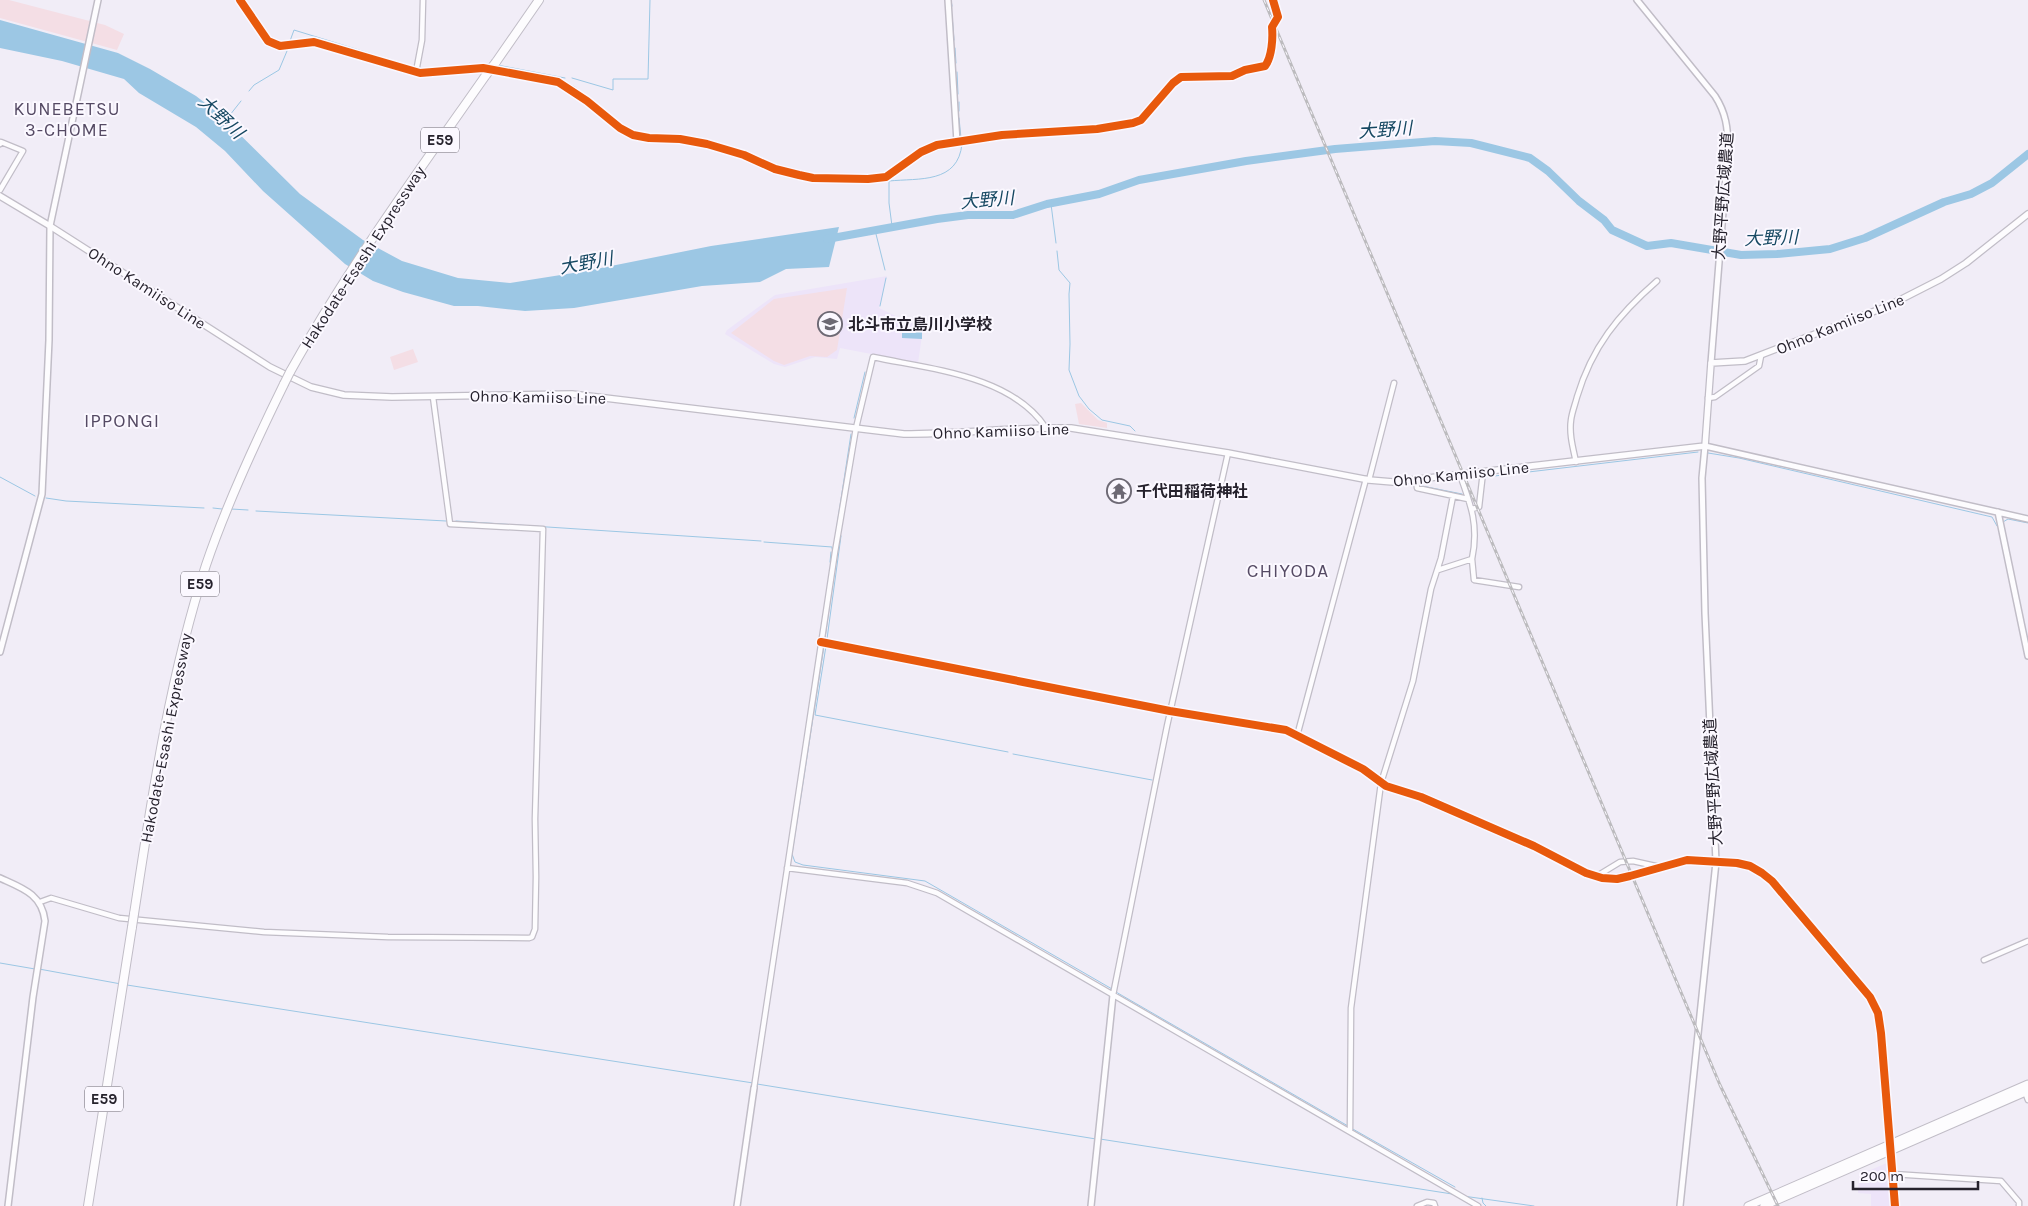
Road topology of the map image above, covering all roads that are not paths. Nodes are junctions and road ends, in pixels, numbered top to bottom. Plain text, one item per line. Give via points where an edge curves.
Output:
1 (98, 0) edge
2 (240, 0) edge
3 (423, 0) edge
4 (540, 0) edge
5 (948, 0) edge
6 (1274, 0) edge
7 (1637, 0) edge
8 (418, 69) junction
9 (957, 142) junction
10 (0, 144) edge
11 (0, 190) edge
12 (0, 196) edge
13 (2028, 214) edge
14 (50, 226) junction
15 (1657, 281) dead end
16 (1761, 356) junction
17 (1711, 364) junction
18 (1394, 383) dead end
19 (433, 396) junction
20 (1708, 398) junction
21 (856, 428) junction
22 (1046, 428) junction
23 (1705, 446) junction
24 (1228, 454) junction
25 (1576, 462) junction
26 (1483, 472) junction
27 (1460, 475) junction
28 (1368, 479) junction
29 (1416, 480) junction
30 (1453, 496) junction
31 (1468, 499) junction
32 (1472, 509) junction
33 (1998, 512) junction
34 (2028, 519) edge
35 (1472, 559) junction
36 (1438, 570) junction
37 (1519, 587) dead end
38 (821, 642) junction
39 (0, 652) edge
40 (2028, 656) edge
41 (1170, 711) junction
42 (1298, 736) junction
43 (1380, 783) junction
44 (1716, 862) junction
45 (1662, 867) junction
46 (787, 868) junction
47 (1597, 876) junction
48 (0, 878) edge
49 (40, 902) junction
50 (2028, 941) edge
51 (1984, 960) dead end
52 (1113, 995) junction
53 (2028, 1084) edge
54 (754, 1088) joint
55 (2027, 1094) edge
56 (1350, 1128) junction
57 (1890, 1147) junction
58 (1893, 1174) junction
59 (8, 1206) edge
60 (88, 1206) edge
61 (737, 1206) edge
62 (1091, 1206) edge
63 (1417, 1206) edge
64 (1435, 1206) edge
65 (1476, 1206) edge
66 (1680, 1206) edge
67 (1748, 1206) edge
68 (1764, 1206) edge
69 (1895, 1206) edge
70 (2019, 1206) edge

1 - 14 street
2 - 8 street via 273,44 284,46 314,42
3 - 8 street
4 - 60 highway, Hakodate-Esashi Expressway / E59, bridge via 330,301 258,438 206,565 181,652 152,797
5 - 9 street
6 - 9 street via 1278,17 1272,27 1265,66 1232,76 1181,77 1141,120 1133,123
7 - 17 street, 大野平野広域農道 via 1715,96 1725,113 1728,148
8 - 9 street via 426,74 483,68 558,82 626,132 649,138 707,144 744,155 774,169 813,178 880,179 929,148
10 - 11 street via 23,152
12 - 14 main road, Ohno Kamiiso Line
13 - 16 main road, Ohno Kamiiso Line via 1966,263 1919,291
14 - 19 main road, Ohno Kamiiso Line via 295,380 344,395
14 - 39 street via 44,477 39,509
15 - 25 street via 1632,303 1596,350 1588,366 1571,418
16 - 17 main road, Ohno Kamiiso Line
16 - 20 street via 1759,366 1715,397
17 - 20 main road
18 - 28 street
19 - 21 main road, Ohno Kamiiso Line via 596,396
19 - 49 street via 450,524 543,529 535,928 532,937 388,938 264,932 119,918 51,898
20 - 23 main road
21 - 22 main road, Ohno Kamiiso Line via 936,434
21 - 22 street via 873,357 954,374 1000,390 1016,398
21 - 38 street
22 - 24 main road, Ohno Kamiiso Line via 1090,430
23 - 25 main road, Ohno Kamiiso Line
23 - 33 street
23 - 44 street, 大野平野広域農道 via 1702,478 1704,595
24 - 28 main road, Ohno Kamiiso Line
24 - 41 street
25 - 26 main road, Ohno Kamiiso Line
26 - 27 main road, Ohno Kamiiso Line
26 - 32 street via 1480,507
27 - 29 main road, Ohno Kamiiso Line
27 - 31 street
28 - 29 main road, Ohno Kamiiso Line
28 - 42 street
29 - 30 street via 1417,488
30 - 31 street
30 - 36 street
31 - 32 street
32 - 35 street via 1476,533
33 - 34 street
33 - 40 street
35 - 36 street
35 - 37 street via 1474,580
36 - 43 street via 1431,589 1412,683
38 - 41 street
38 - 46 street
41 - 42 street via 1280,729
41 - 52 street
42 - 43 street via 1363,769
43 - 47 street via 1426,799
43 - 56 street via 1351,1008
44 - 45 street via 1687,860
44 - 57 street via 1750,866 1772,880 1874,1004 1881,1033
44 - 66 street, 大野平野広域農道
45 - 47 street via 1617,879
45 - 47 street via 1620,862
46 - 52 street via 926,888
46 - 54 street
48 - 49 street via 27,890
49 - 59 street via 45,921
50 - 51 street
52 - 56 street
52 - 62 street
53 - 57 highway
54 - 61 street
55 - 57 highway
56 - 65 street
57 - 58 street
57 - 67 highway
57 - 68 highway
58 - 69 street
58 - 70 street via 2001,1181
63 - 64 street via 1427,1202

